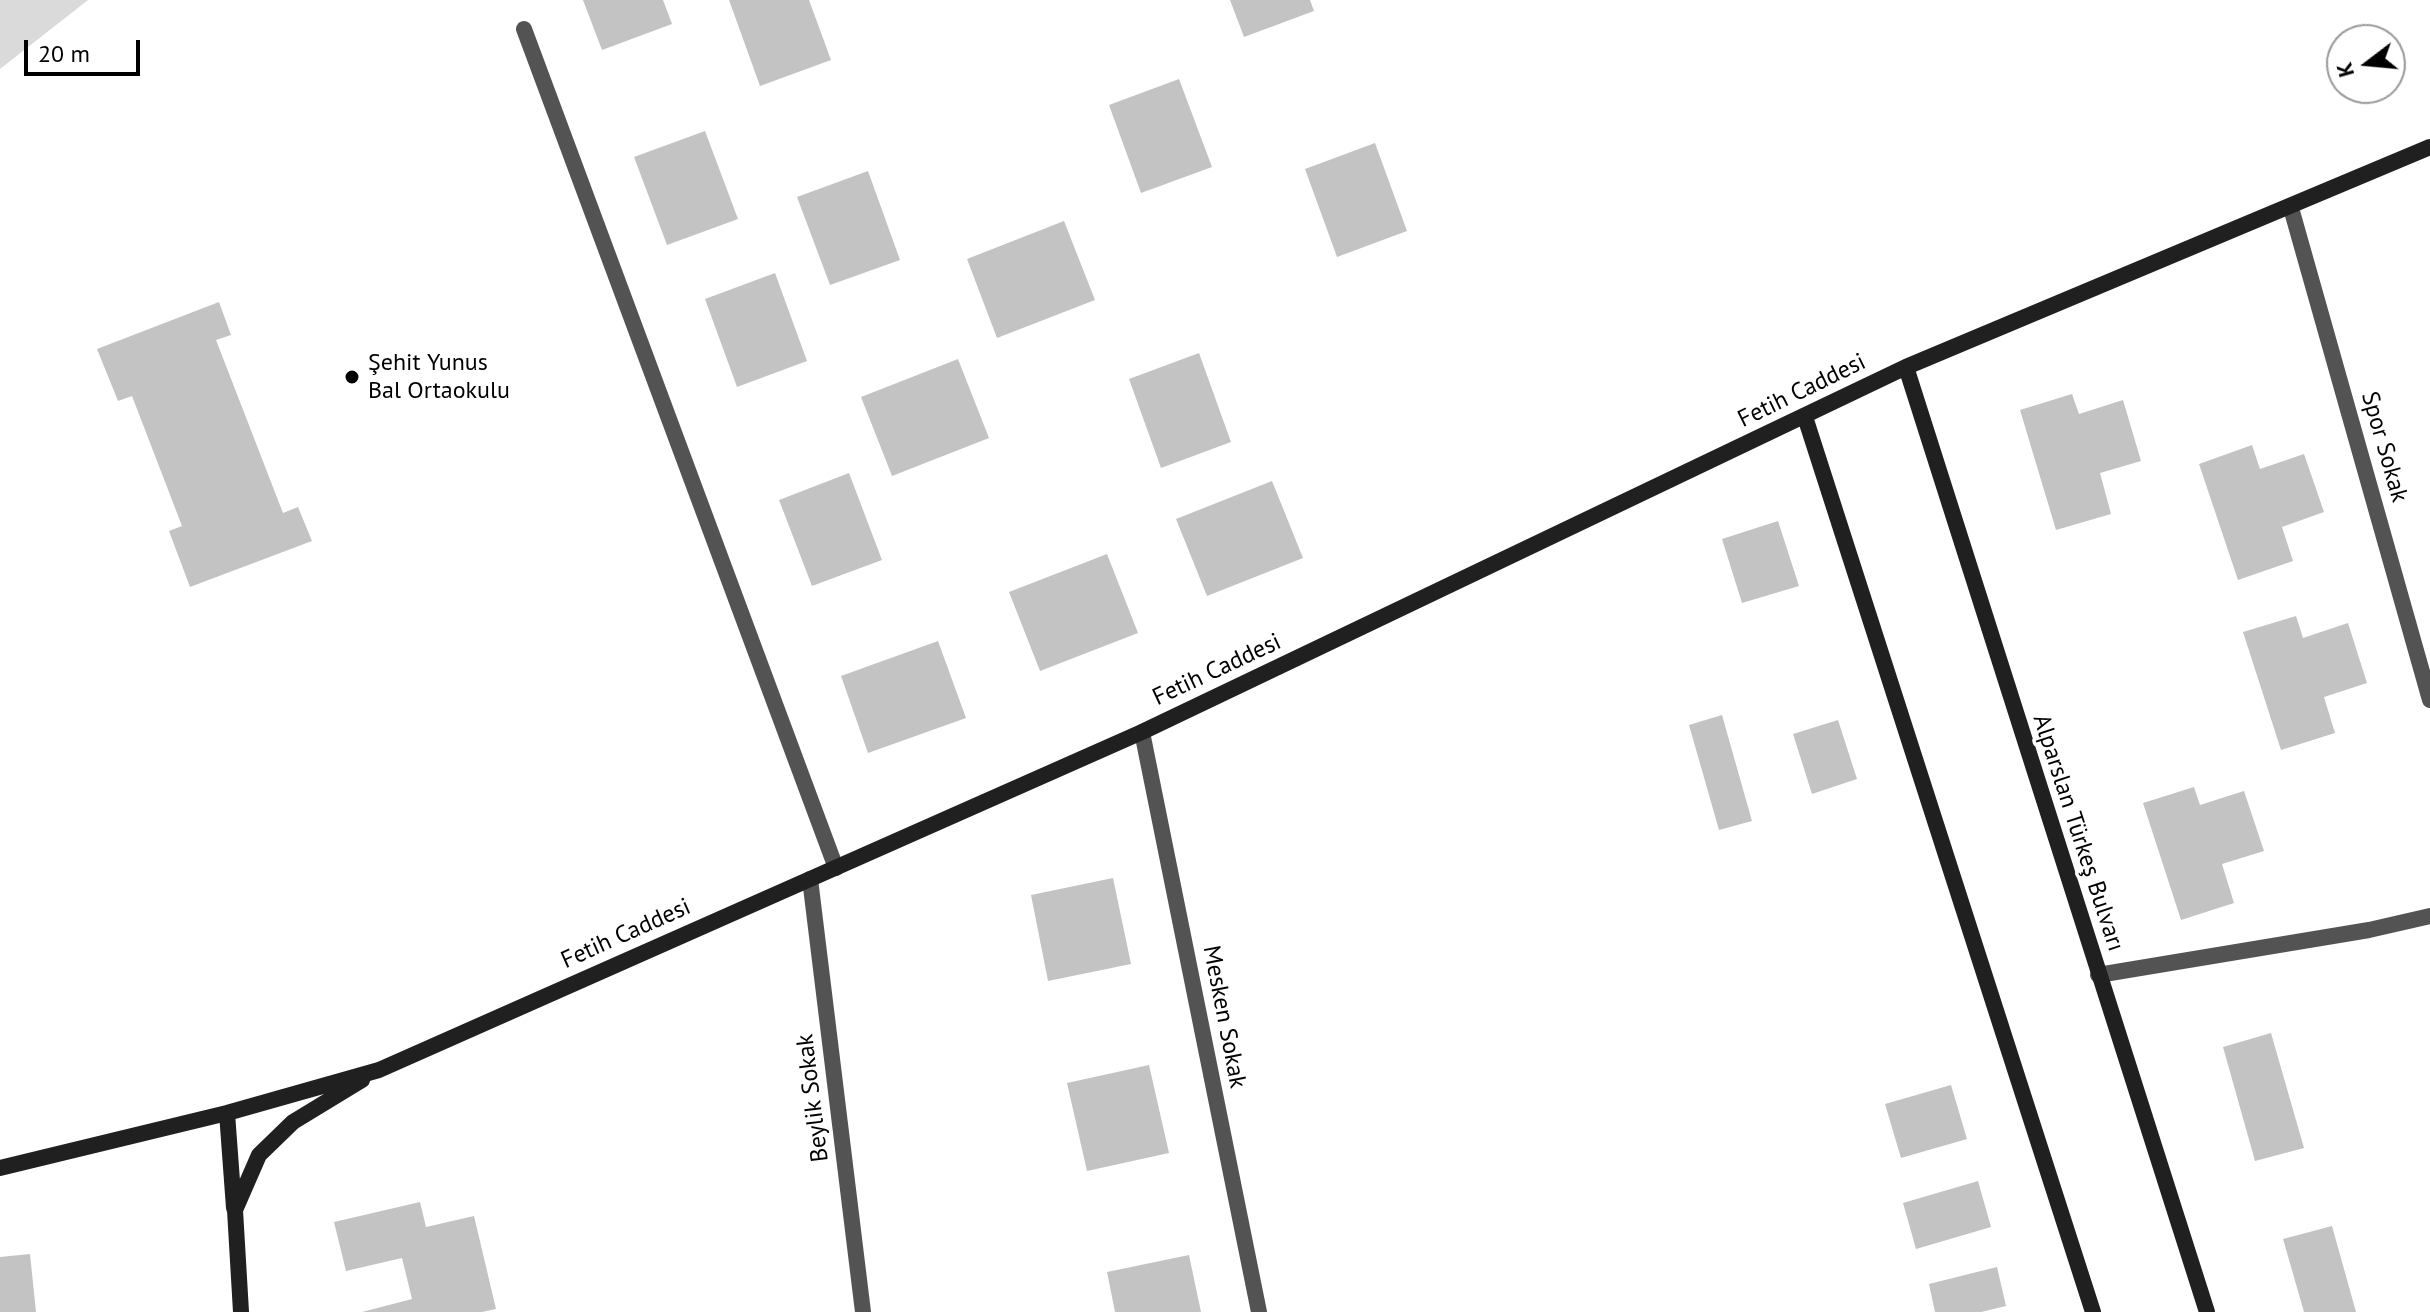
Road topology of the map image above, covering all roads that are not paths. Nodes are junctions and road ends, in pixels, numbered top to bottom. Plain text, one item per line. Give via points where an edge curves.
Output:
1 (524, 29) dead end
2 (2430, 147) edge
3 (2291, 208) junction
4 (1906, 367) junction
5 (1805, 417) junction
6 (2430, 700) edge
7 (1142, 732) junction
8 (836, 868) junction
9 (810, 879) junction
10 (2430, 916) edge
11 (2098, 975) junction
12 (379, 1070) junction
13 (227, 1113) junction
14 (0, 1168) edge
15 (235, 1210) junction
16 (241, 1312) edge
17 (863, 1312) edge
18 (1259, 1312) edge
19 (2093, 1312) edge
20 (2207, 1312) edge

1 - 8 street
2 - 3 street, Fetih Caddesi
3 - 4 street, Fetih Caddesi
3 - 6 street, Spor Sokak
4 - 5 street, Fetih Caddesi
4 - 11 street, Alparslan Türkeş Bulvarı
5 - 7 street, Fetih Caddesi
5 - 19 street
7 - 8 street, Fetih Caddesi
7 - 18 street, Mesken Sokak
8 - 9 street, Fetih Caddesi
9 - 12 street, Fetih Caddesi
9 - 17 street, Beylik Sokak
10 - 11 street
11 - 20 street, Alparslan Türkeş Bulvarı
12 - 13 street, Fetih Caddesi
12 - 15 street via 293,1122 259,1155
13 - 14 street, Fetih Caddesi
13 - 15 street
15 - 16 street

